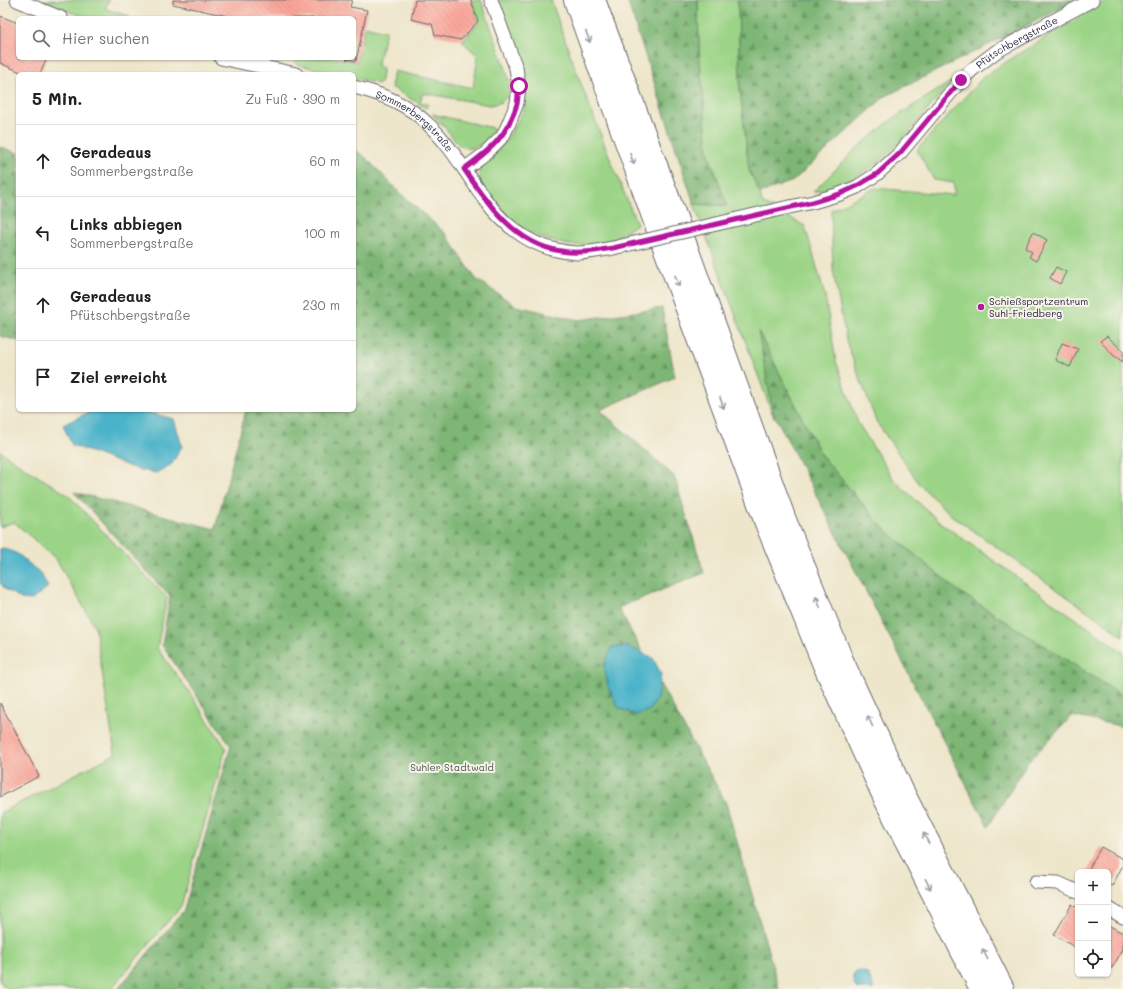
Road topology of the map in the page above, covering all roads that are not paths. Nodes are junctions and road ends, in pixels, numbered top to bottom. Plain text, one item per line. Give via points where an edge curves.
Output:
1 (16, 0) edge
2 (491, 0) edge
3 (575, 0) edge
4 (594, 0) edge
5 (1092, 0) edge
6 (55, 16) edge
7 (230, 60) edge
8 (287, 72) edge
9 (356, 88) edge
10 (464, 169) junction
11 (613, 248) joint
12 (1036, 882) dead end
13 (1075, 891) edge
14 (1111, 910) edge
15 (1123, 917) edge
16 (981, 989) edge
17 (1003, 989) edge

1 - 6 street
2 - 10 street via 516,68 519,86 517,103 503,136
3 -> 16 highway via 764,516 824,665 885,799
17 -> 4 highway via 903,792 842,660 786,520
5 - 11 street, Pfütschbergstraße, bridge via 997,51 973,69 900,153 877,174 857,186 813,202
7 - 8 street
9 - 10 street, Sommerbergstraße via 382,95 414,113 443,140
10 - 11 street, Sommerbergstraße via 496,212 526,238 560,251 578,253
12 - 13 street via 1058,883
14 - 15 street

